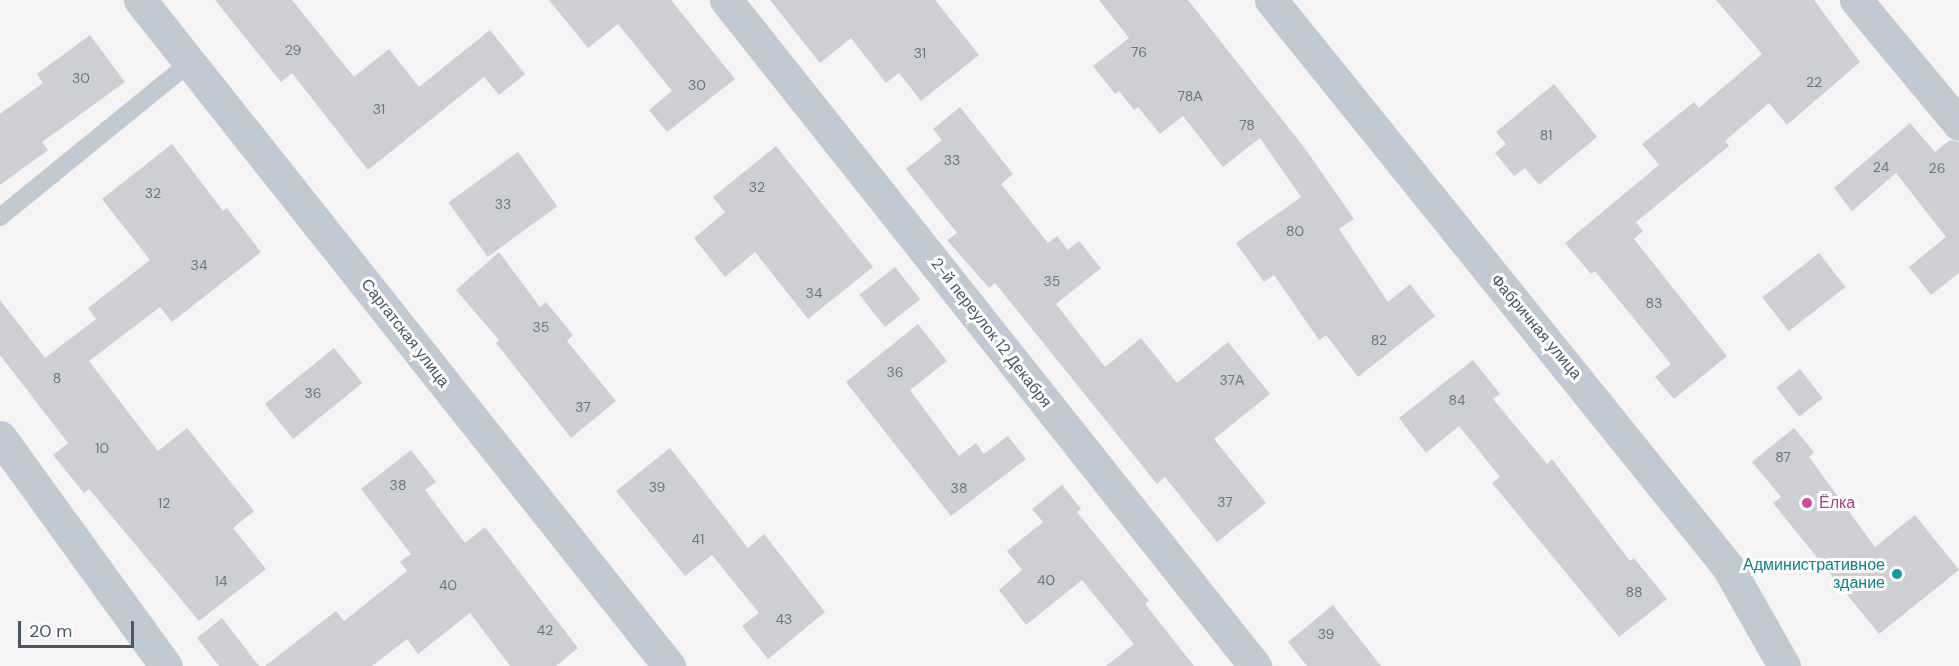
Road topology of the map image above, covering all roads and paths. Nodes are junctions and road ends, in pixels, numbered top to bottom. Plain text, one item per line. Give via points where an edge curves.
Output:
1 (140, 0) edge
2 (726, 0) edge
3 (1272, 0) edge
4 (1856, 0) edge
5 (191, 62) junction
6 (1959, 124) edge
7 (0, 217) edge
8 (0, 437) edge
9 (166, 666) edge
10 (669, 666) edge
11 (1255, 666) edge
12 (1784, 666) edge

1 - 5 street, Саргатская улица
2 - 11 street, 2-й переулок 12 Декабря
3 - 12 street, Фабричная улица via 1728,567
4 - 6 street
5 - 7 lane
5 - 10 street, Саргатская улица
8 - 9 street

